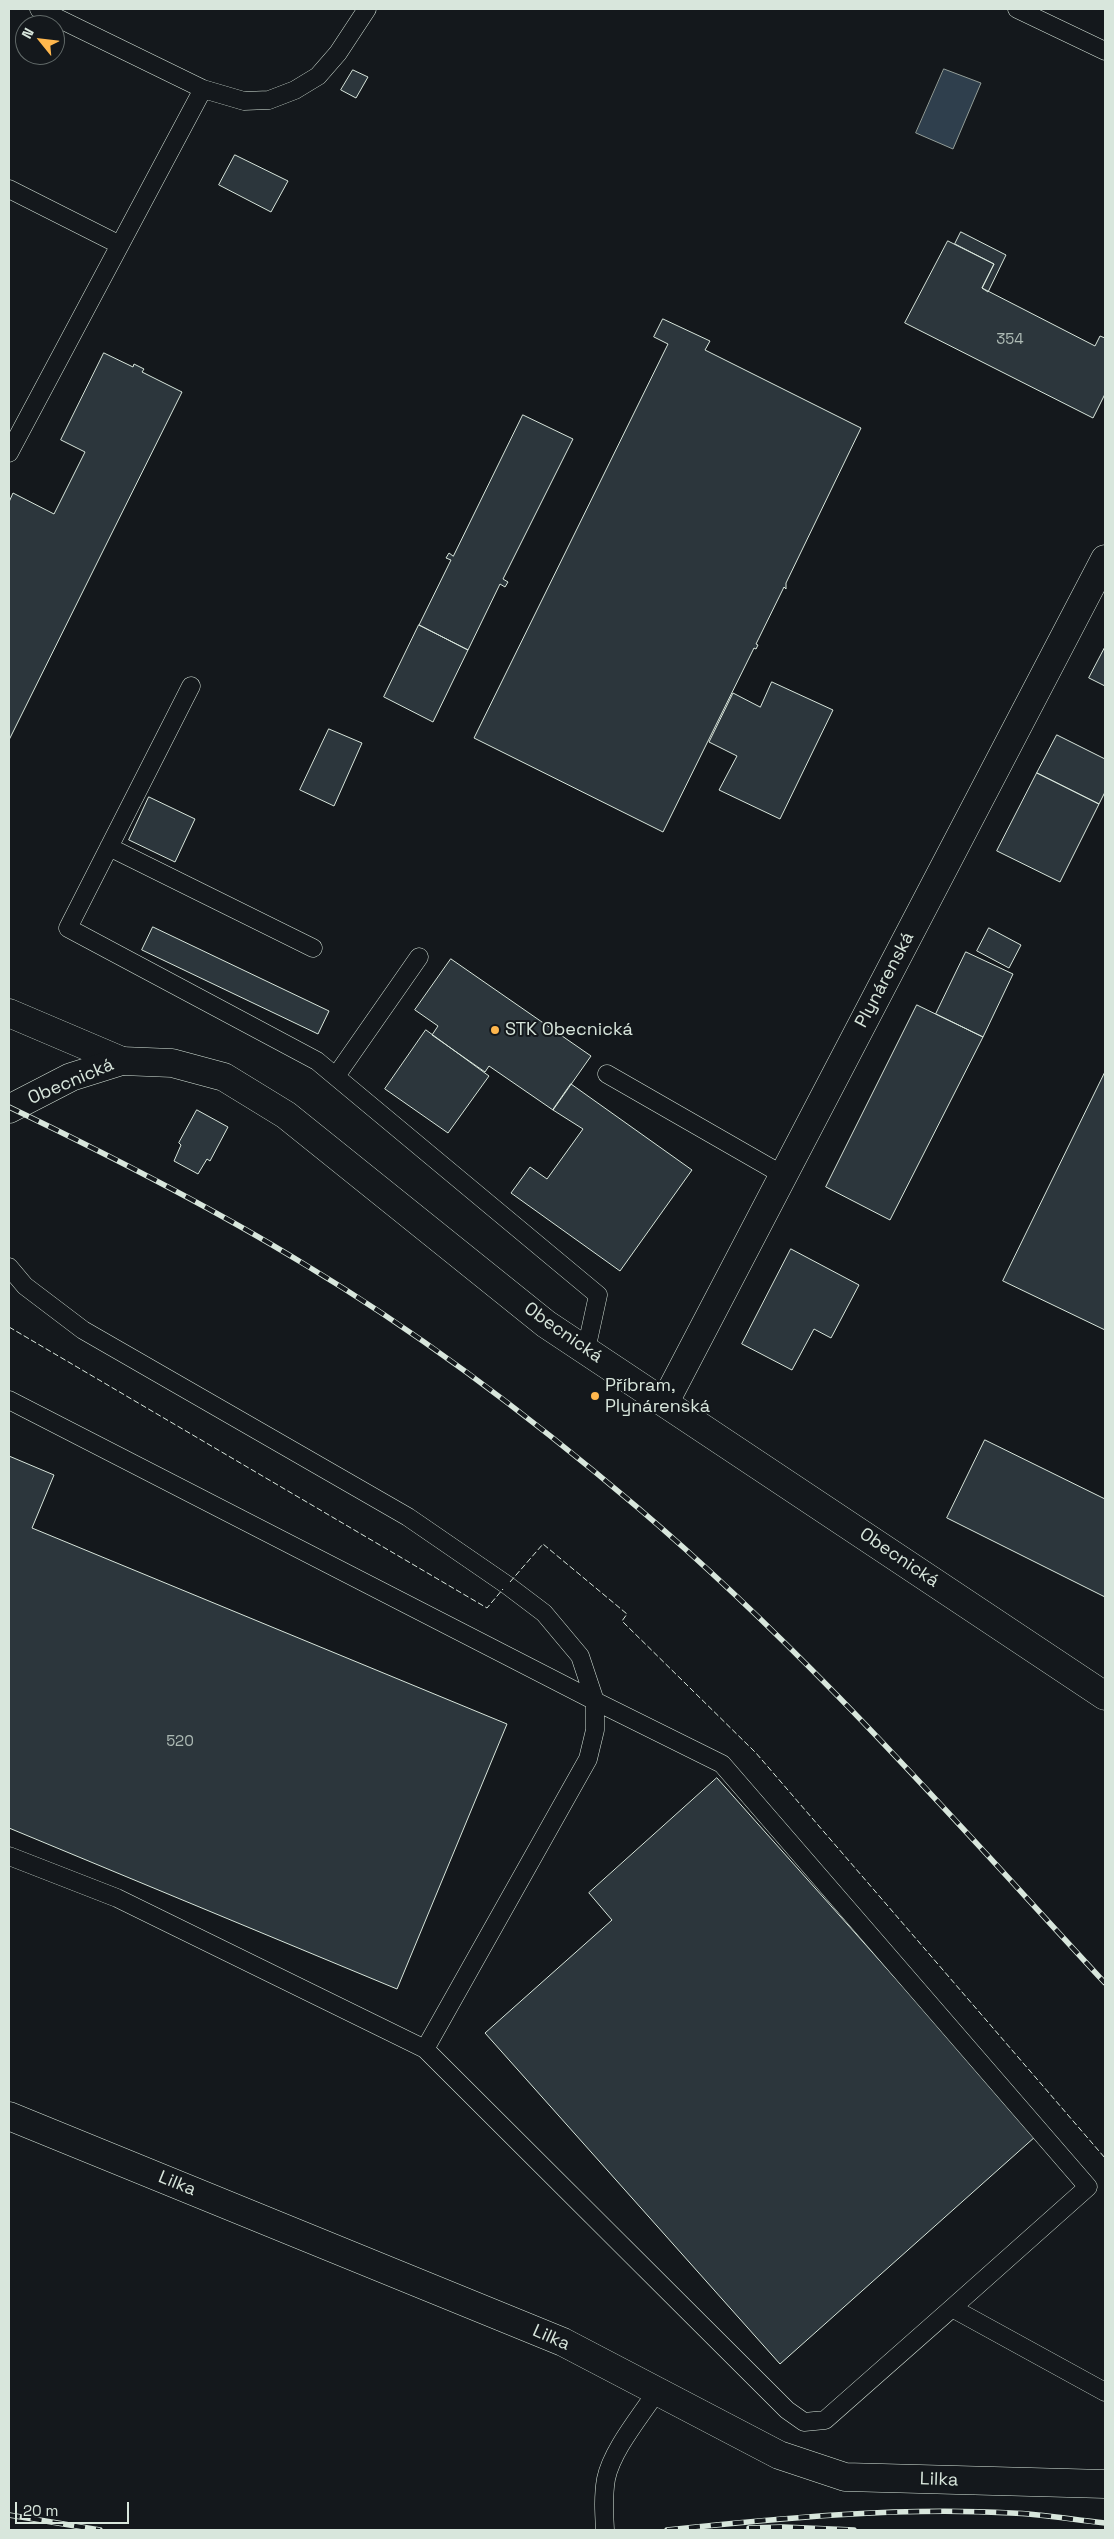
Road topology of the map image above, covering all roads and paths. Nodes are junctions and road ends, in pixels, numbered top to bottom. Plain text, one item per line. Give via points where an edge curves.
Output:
1 (39, 9) edge
2 (367, 9) edge
3 (1017, 9) edge
4 (1105, 52) edge
5 (203, 89) junction
6 (9, 189) edge
7 (120, 245) junction
8 (9, 453) edge
9 (1105, 560) edge
10 (191, 686) dead end
11 (109, 847) junction
12 (313, 948) dead end
13 (419, 957) dead end
14 (9, 1013) edge
15 (122, 1060) junction
16 (607, 1074) dead end
17 (336, 1076) junction
18 (9, 1109) edge
19 (783, 1175) junction
20 (9, 1267) edge
21 (586, 1350) junction
22 (9, 1400) edge
23 (665, 1402) junction
24 (1105, 1696) edge
25 (595, 1701) junction
26 (9, 1856) edge
27 (425, 2049) junction
28 (9, 2116) edge
29 (952, 2308) junction
30 (657, 2391) junction
31 (1105, 2392) edge
32 (1105, 2484) edge
33 (605, 2530) edge

1 - 5 lane
2 - 5 lane via 338,53 318,76 296,90 269,100 244,101
3 - 4 lane
5 - 7 lane
6 - 7 lane
7 - 8 lane
9 - 19 street, Plynárenská
10 - 11 lane
11 - 12 lane
11 - 17 lane via 68,928 317,1061
13 - 17 lane
14 - 15 street
15 - 18 street, Obecnická via 71,1078
15 - 21 street, Obecnická via 172,1062 224,1077 286,1115 546,1324
16 - 19 lane
17 - 21 lane via 598,1295
19 - 23 street, Plynárenská
20 - 25 lane via 25,1286 83,1330 408,1517 507,1585 544,1613 580,1656
21 - 23 street, Obecnická
22 - 25 lane
23 - 24 street, Obecnická
25 - 27 lane via 595,1730 588,1759
25 - 29 lane via 722,1764 1088,2187
26 - 27 lane via 117,1898
27 - 29 lane via 780,2403 804,2422 825,2420
28 - 30 street, Lilka via 563,2342
29 - 31 lane
30 - 32 street, Lilka via 779,2455 845,2477
30 - 33 lane via 613,2459 603,2497

